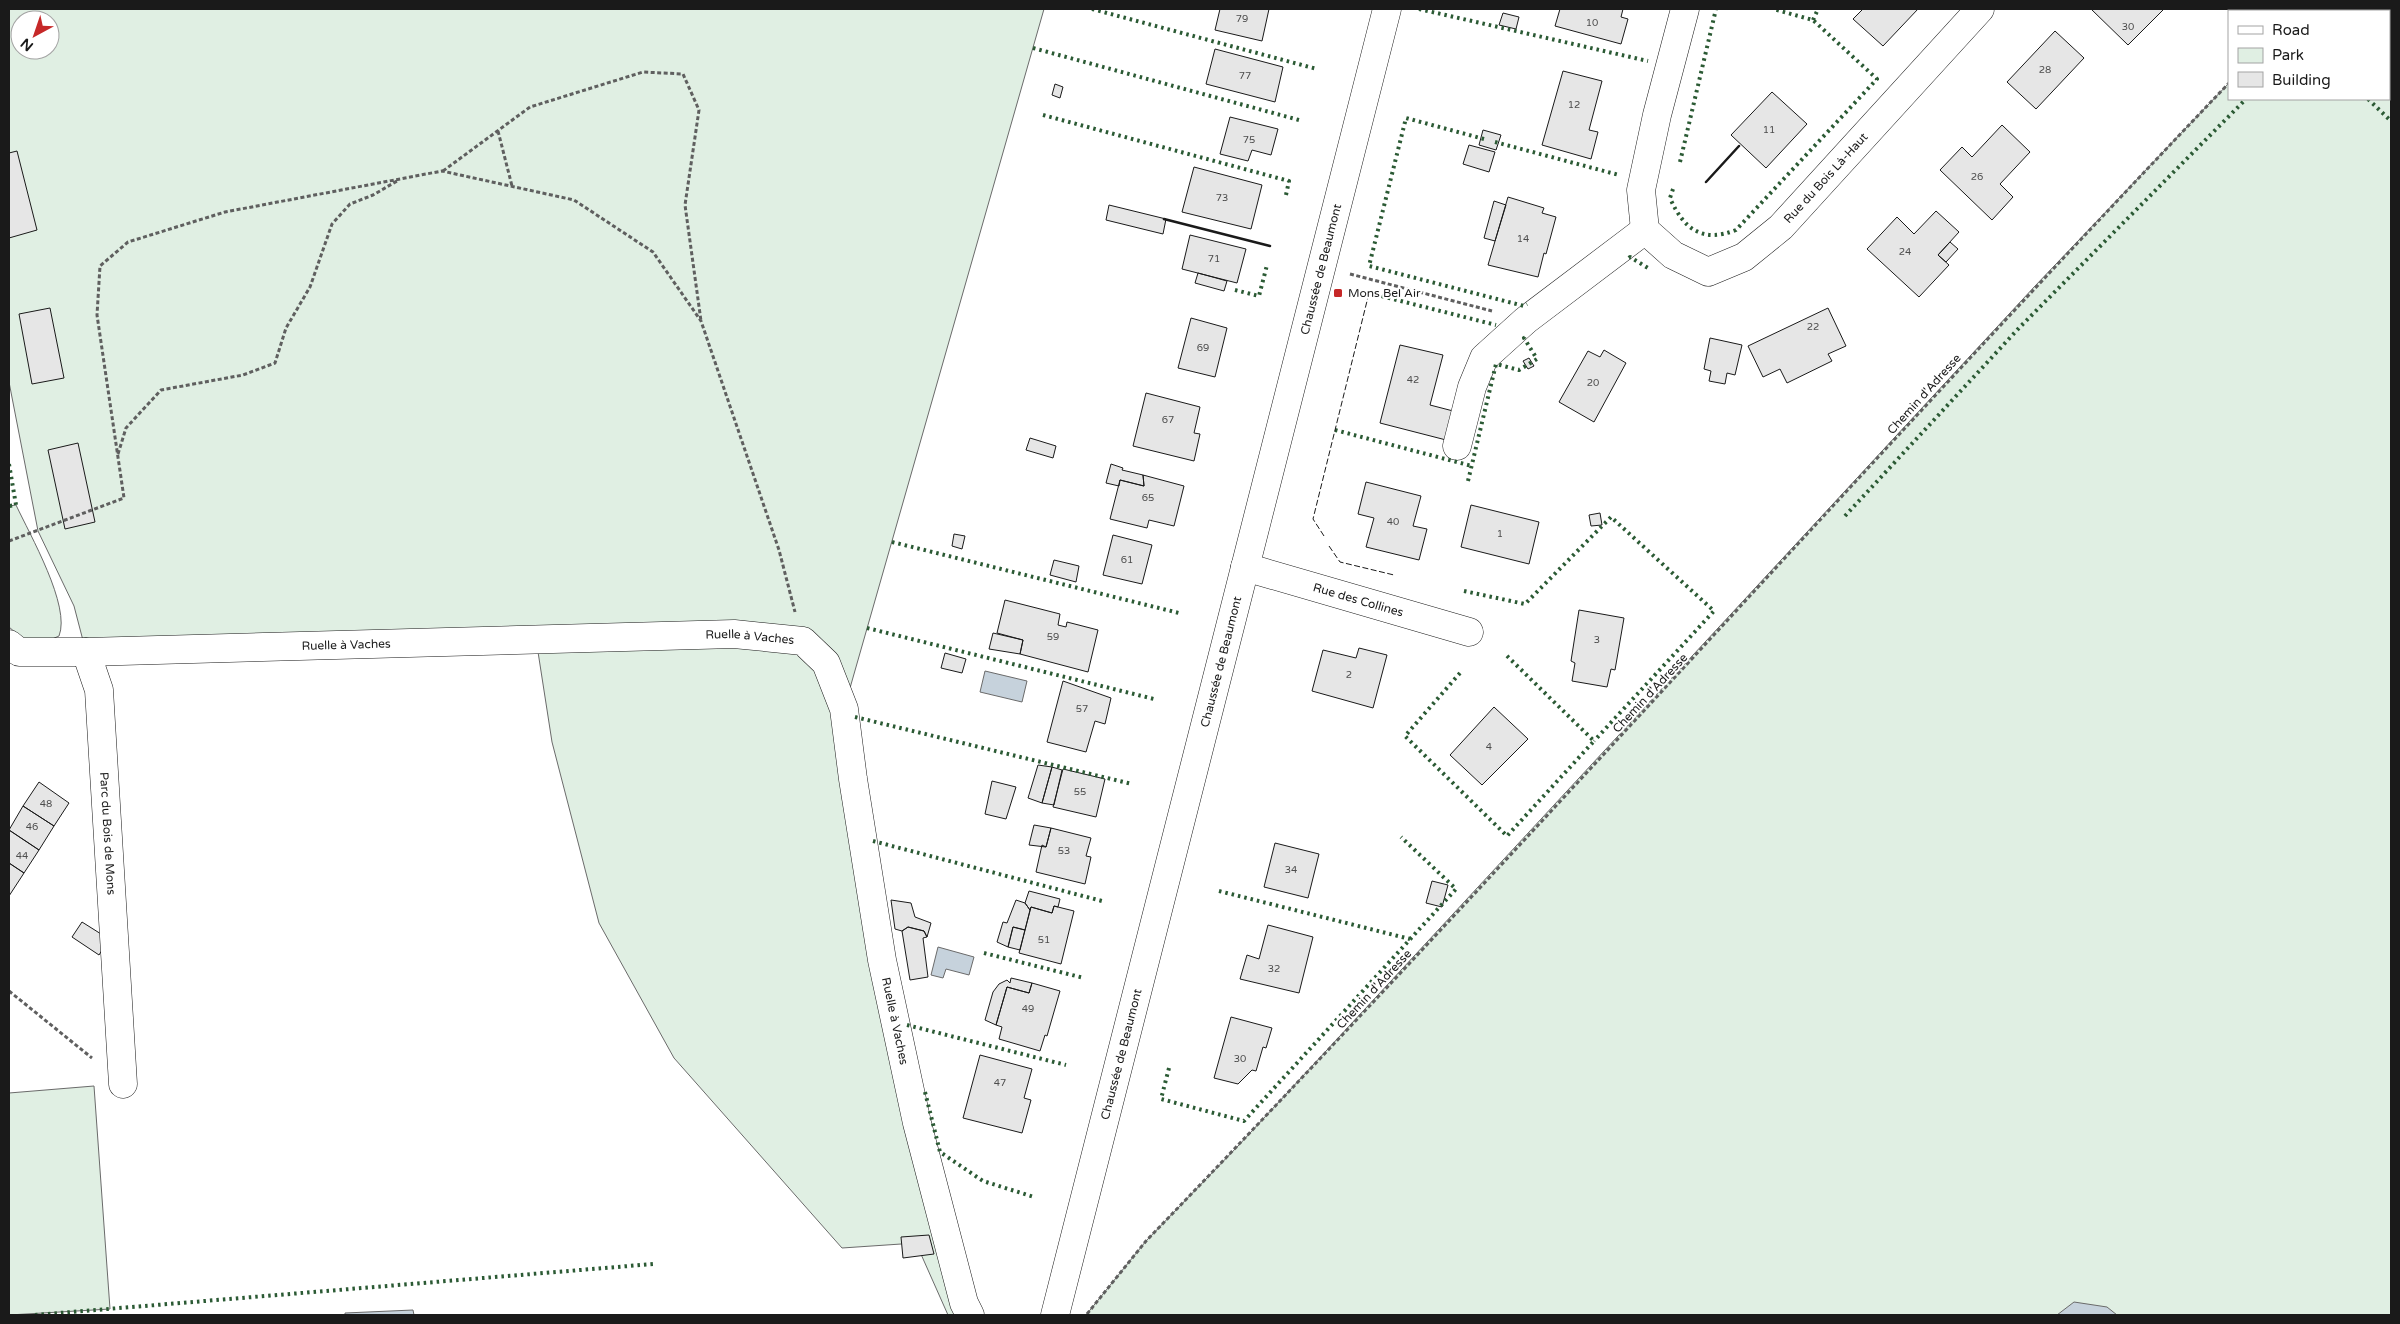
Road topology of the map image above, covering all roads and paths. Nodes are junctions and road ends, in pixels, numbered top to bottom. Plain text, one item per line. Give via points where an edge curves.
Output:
1 (1387, 9) edge
2 (1685, 9) edge
3 (1980, 9) edge
4 (2228, 84) edge
5 (498, 131) junction
6 (442, 172) junction
7 (399, 179) junction
8 (512, 186) junction
9 (1645, 230) junction
10 (1322, 268) junction
11 (1526, 320) junction
12 (702, 321) junction
13 (1457, 446) dead end
14 (118, 455) junction
15 (9, 541) edge
16 (1246, 567) junction
17 (1469, 632) dead end
18 (803, 641) junction
19 (86, 652) junction
20 (12, 654) edge
21 (9, 991) edge
22 (123, 1084) joint
23 (970, 1315) edge
24 (1056, 1315) edge
25 (1086, 1315) edge

1 - 10 street, Chaussée de Beaumont
2 - 9 street via 1641,190
3 - 9 street, Rue du Bois Là-Haut via 1781,226 1744,257 1708,272 1673,255
4 - 25 path, Chemin d'Adresse via 2029,293 1635,723 1146,1241
5 - 6 path
5 - 8 path
5 - 12 path via 530,107 643,72 683,74 699,110 685,205
6 - 7 path
6 - 8 path
7 - 14 path via 373,196 350,204 332,224 310,287 286,328 275,363 243,375 161,390 126,428
7 - 14 path via 225,212 128,242 100,266 97,315
8 - 12 path via 574,200 652,252
9 - 11 street
10 - 11 path
10 - 16 street, Chaussée de Beaumont
11 - 13 street via 1484,358 1472,387
12 - 18 path via 779,550
14 - 15 path via 124,498
16 - 17 street, Rue des Collines
16 - 24 street, Chaussée de Beaumont
18 - 19 street, Ruelle à Vaches via 734,634
18 - 23 street, Ruelle à Vaches via 826,663 844,709 882,960 917,1123 964,1303
19 - 20 street
19 - 22 street, Parc du Bois de Mons via 98,690
21 - 22 path

